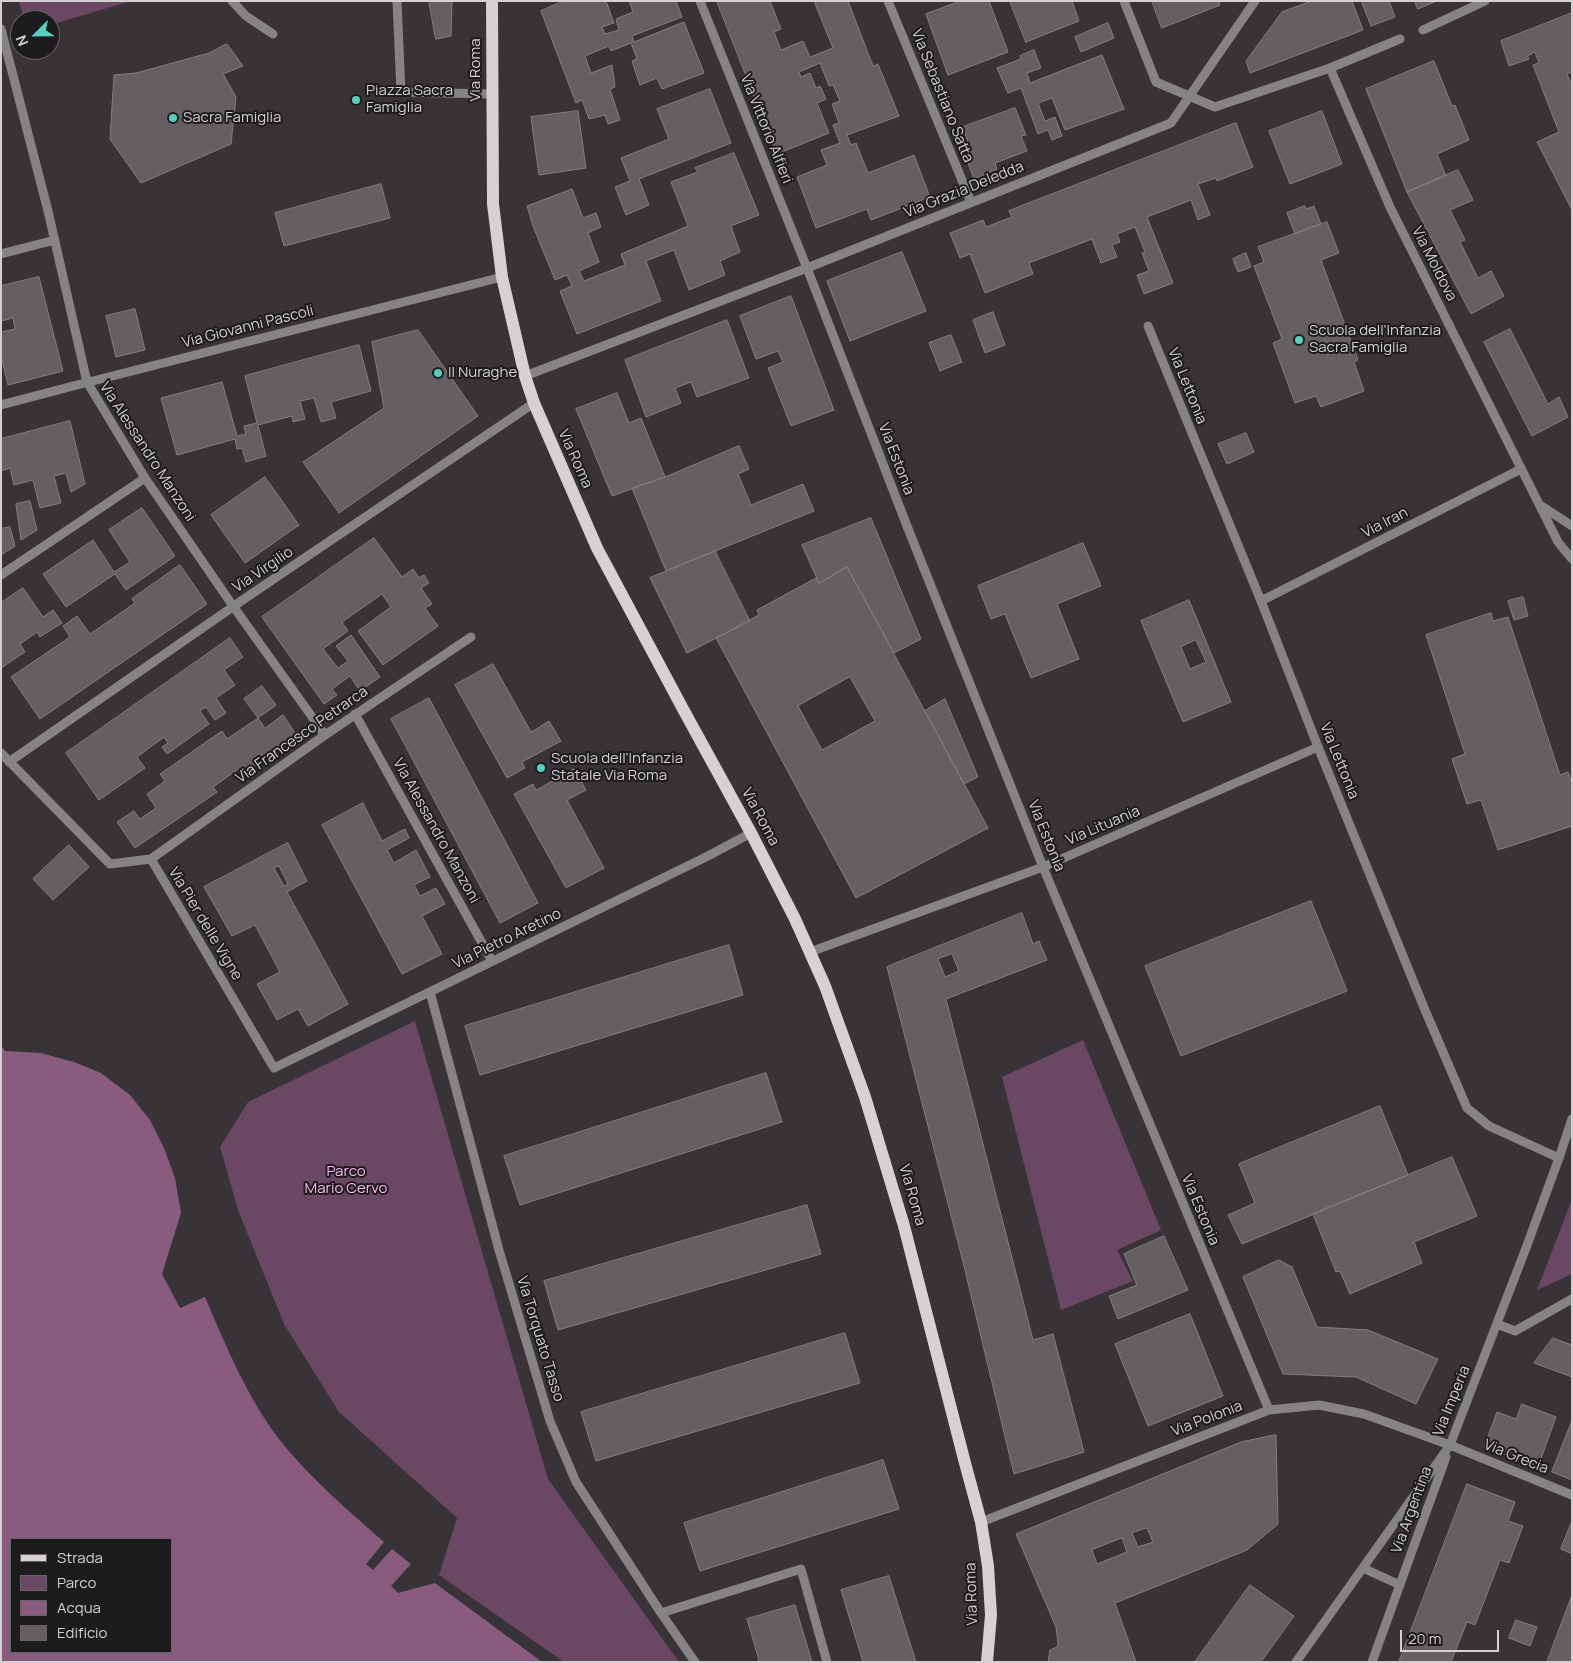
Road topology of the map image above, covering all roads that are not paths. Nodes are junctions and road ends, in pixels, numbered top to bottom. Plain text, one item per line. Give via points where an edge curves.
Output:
1 (232, 1) edge
2 (397, 1) edge
3 (492, 1) edge
4 (700, 1) edge
5 (888, 1) edge
6 (1124, 1) edge
7 (1255, 1) edge
8 (1485, 1) edge
9 (1, 29) edge
10 (1424, 30) dead end
11 (273, 34) dead end
12 (1400, 39) dead end
13 (1330, 68) junction
14 (492, 94) junction
15 (1190, 96) junction
16 (971, 202) junction
17 (55, 240) junction
18 (1, 254) edge
19 (807, 268) junction
20 (502, 276) junction
21 (1148, 326) dead end
22 (525, 376) junction
23 (87, 382) junction
24 (534, 403) junction
25 (1, 405) edge
26 (1521, 469) junction
27 (145, 478) junction
28 (1540, 505) junction
29 (1572, 526) edge
30 (1572, 559) edge
31 (1, 575) edge
32 (1261, 601) junction
33 (234, 606) junction
34 (471, 637) dead end
35 (355, 714) junction
36 (325, 735) junction
37 (1318, 747) junction
38 (1, 753) edge
39 (9, 762) junction
40 (751, 833) junction
41 (151, 860) junction
42 (1043, 867) junction
43 (810, 952) junction
44 (492, 961) junction
45 (430, 992) junction
46 (274, 1068) joint
47 (1572, 1119) edge
48 (1559, 1158) junction
49 (1572, 1299) edge
50 (1497, 1324) junction
51 (1269, 1410) junction
52 (1450, 1445) junction
53 (1572, 1495) edge
54 (981, 1522) junction
55 (1363, 1568) junction
56 (1400, 1585) junction
57 (661, 1613) junction
58 (695, 1662) edge
59 (827, 1662) edge
60 (986, 1662) edge
61 (1296, 1662) edge
62 (1372, 1662) edge

1 - 11 street via 246,16
2 - 14 street via 401,92
3 - 14 main road, Via Roma
4 - 19 street, Via Vittorio Alfieri
5 - 16 street, Via Sebastiano Satta
6 - 15 street via 1156,82
7 - 15 street, Via Grazia Deledda
8 - 10 street
9 - 17 street, Via Alessandro Manzoni
12 - 13 street
13 - 15 street via 1216,108
13 - 26 street, Via Moldova via 1390,207
14 - 20 main road, Via Roma via 493,204
15 - 16 street, Via Grazia Deledda via 1171,123
16 - 19 street, Via Grazia Deledda
17 - 18 street
17 - 23 street, Via Alessandro Manzoni
19 - 22 street, Via Grazia Deledda
19 - 42 street, Via Estonia
20 - 22 main road, Via Roma
20 - 23 street, Via Giovanni Pascoli
21 - 32 street, Via Lettonia
22 - 24 main road, Via Roma
23 - 25 street, Via Giovanni Pascoli
23 - 27 street, Via Alessandro Manzoni
24 - 33 street, Via Virgilio
24 - 40 main road, Via Roma via 597,548
26 - 28 street
26 - 32 street, Via Iran
27 - 31 street
27 - 33 street, Via Alessandro Manzoni
28 - 29 street
28 - 30 street via 1558,542
32 - 37 street, Via Lettonia
33 - 36 street, Via Alessandro Manzoni
33 - 39 street, Via Virgilio
34 - 35 street, Via Francesco Petrarca
35 - 36 street, Via Francesco Petrarca
35 - 44 street, Via Alessandro Manzoni
36 - 41 street, Via Francesco Petrarca
37 - 42 street, Via Lituania
37 - 48 street, Via Lettonia via 1467,1108 1489,1126
38 - 39 street, Via Pier delle Vigne
39 - 41 street, Via Pier delle Vigne via 110,864
40 - 43 main road, Via Roma
40 - 44 street, Via Pietro Aretino
41 - 46 street, Via Pier delle Vigne
42 - 43 street, Via Lituania
42 - 51 street, Via Estonia
43 - 54 main road, Via Roma via 865,1097 901,1217
44 - 45 street, Via Pietro Aretino
45 - 46 street, Via Pietro Aretino
45 - 57 street, Via Torquato Tasso via 497,1242 550,1420 576,1482
47 - 48 street, Via Imperia
48 - 50 street, Via Imperia
49 - 50 street via 1515,1331
50 - 52 street, Via Imperia
51 - 52 street, Via Polonia via 1320,1405 1364,1414
51 - 54 street, Via Polonia
52 - 53 street, Via Grecia
52 - 55 street, Via Imperia
52 - 56 street, Via Argentina
54 - 60 main road, Via Roma via 992,1615
55 - 56 street
55 - 61 street, Via Imperia
56 - 62 street, Via Argentina
57 - 58 street, Via Torquato Tasso
57 - 59 street via 800,1569

